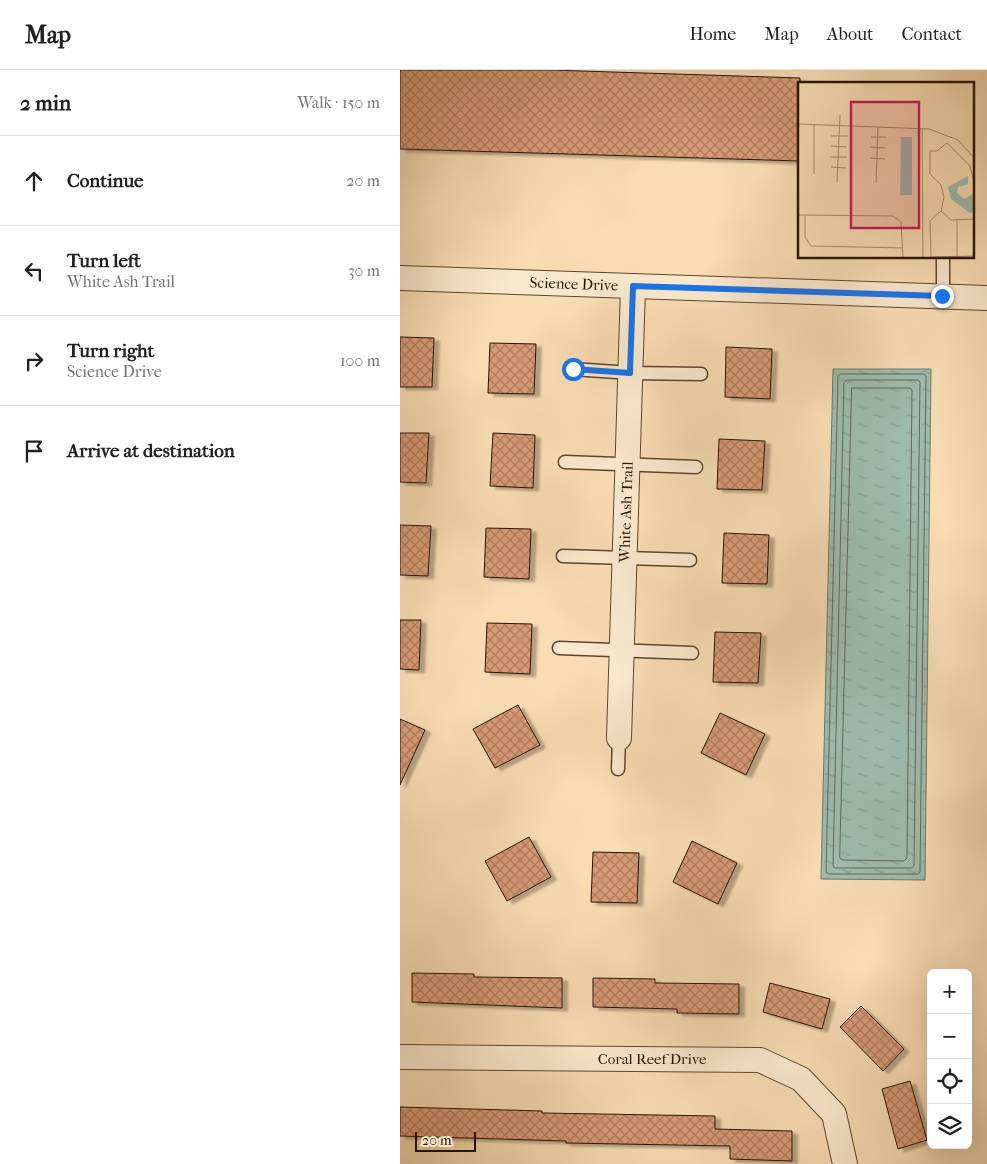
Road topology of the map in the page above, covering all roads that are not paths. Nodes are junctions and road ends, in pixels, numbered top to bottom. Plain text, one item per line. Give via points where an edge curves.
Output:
1 (943, 259) edge
2 (400, 278) edge
3 (633, 286) junction
4 (942, 296) junction
5 (987, 298) edge
6 (573, 369) dead end
7 (630, 373) junction
8 (701, 374) dead end
9 (565, 462) dead end
10 (628, 464) junction
11 (696, 467) dead end
12 (563, 556) dead end
13 (624, 558) junction
14 (690, 560) dead end
15 (559, 648) dead end
16 (622, 651) junction
17 (692, 653) dead end
18 (618, 738) joint
19 (618, 769) dead end
20 (400, 1058) edge
21 (845, 1164) edge

1 - 4 lane
2 - 3 street, Science Drive
3 - 4 street, Science Drive
3 - 7 street, White Ash Trail
4 - 5 street, Science Drive
6 - 7 lane
7 - 8 lane
7 - 10 street, White Ash Trail
9 - 10 lane
10 - 11 lane
10 - 13 street, White Ash Trail
12 - 13 lane
13 - 14 lane
13 - 16 street, White Ash Trail
15 - 16 lane
16 - 17 lane
16 - 18 street, White Ash Trail
18 - 19 lane
20 - 21 street, Coral Reef Drive via 760,1060 801,1079 834,1114

